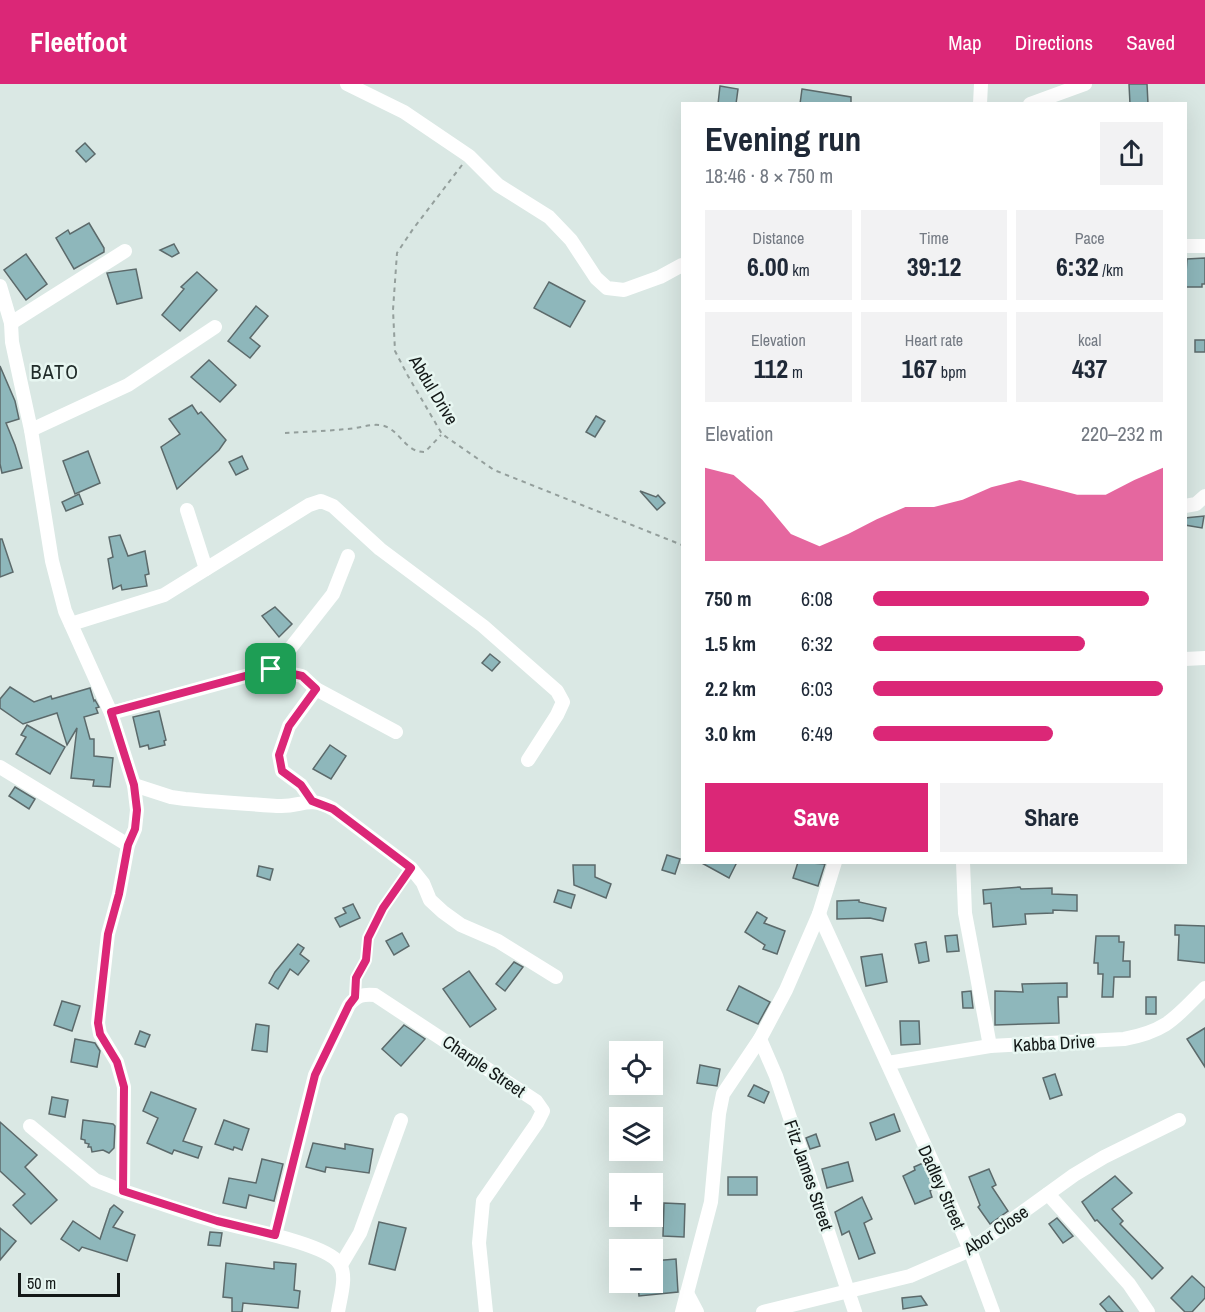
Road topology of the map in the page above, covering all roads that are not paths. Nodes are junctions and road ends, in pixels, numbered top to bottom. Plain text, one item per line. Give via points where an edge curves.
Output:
1 (347, 84) edge
2 (981, 84) edge
3 (1085, 84) edge
4 (980, 102) edge
5 (1036, 102) edge
6 (1187, 246) edge
7 (1205, 246) edge
8 (125, 251) dead end
9 (681, 266) edge
10 (0, 286) edge
11 (11, 323) junction
12 (215, 327) dead end
13 (31, 430) junction
14 (1205, 496) edge
15 (1187, 506) edge
16 (187, 510) dead end
17 (348, 556) dead end
18 (206, 569) junction
19 (71, 624) junction
20 (1205, 658) edge
21 (1187, 659) edge
22 (271, 669) junction
23 (316, 689) junction
24 (111, 712) junction
25 (396, 732) dead end
26 (528, 760) dead end
27 (0, 767) edge
28 (134, 785) junction
29 (312, 801) junction
30 (128, 845) junction
31 (834, 864) edge
32 (963, 864) edge
33 (819, 914) junction
34 (556, 977) dead end
35 (1205, 988) edge
36 (760, 1039) junction
37 (990, 1046) junction
38 (888, 1063) junction
39 (401, 1120) dead end
40 (1179, 1120) dead end
41 (30, 1126) dead end
42 (123, 1191) junction
43 (1048, 1194) junction
44 (275, 1235) junction
45 (970, 1250) junction
46 (341, 1265) junction
47 (849, 1292) junction
48 (687, 1293) junction
49 (338, 1312) edge
50 (486, 1312) edge
51 (682, 1312) edge
52 (697, 1312) edge
53 (763, 1312) edge
54 (855, 1312) edge
55 (993, 1312) edge
56 (1148, 1312) edge

1 - 9 street via 404,112 469,156 498,185 549,217 607,288 624,290 660,278
2 - 4 street
3 - 5 street
6 - 7 street
8 - 11 street
10 - 11 street
11 - 13 street
12 - 13 street via 128,385
13 - 19 street via 52,561
14 - 15 street
16 - 18 street
17 - 22 street via 333,594
18 - 19 street via 164,595
18 - 26 street via 309,505 321,501 333,506 380,549 483,626 556,691 563,702
19 - 24 street
20 - 21 street
22 - 23 street via 302,676
22 - 24 street
23 - 25 street
23 - 29 street via 289,726 279,755 282,771 301,785
24 - 28 street
27 - 30 street
28 - 29 street via 185,799 288,806
28 - 30 street via 137,810
29 - 34 street via 333,809 411,868 430,900 461,925 498,941
30 - 42 street via 108,934 98,1023 124,1087
31 - 33 street
32 - 37 street via 966,912
33 - 36 street
33 - 38 street, Dadley Street
35 - 37 street, Kabba Drive via 1163,1028 1144,1035
36 - 47 street, Fitz James Street
36 - 48 street via 723,1094 711,1202
37 - 38 street, Kabba Drive
38 - 45 street, Dadley Street
39 - 46 street via 360,1233
40 - 43 street, Abor Close via 1104,1157
41 - 42 street via 95,1180
42 - 44 street
43 - 45 street, Abor Close
43 - 56 street via 1129,1284
44 - 46 street via 326,1253
44 - 50 street, Charple Street via 315,1075 349,1005 355,997 375,995 540,1105 543,1111 483,1201 479,1243
45 - 47 street, Abor Close via 910,1276
45 - 55 street, Dadley Street
46 - 49 street
47 - 53 street, Abor Close
47 - 54 street, Fitz James Street
48 - 51 street
48 - 52 street

